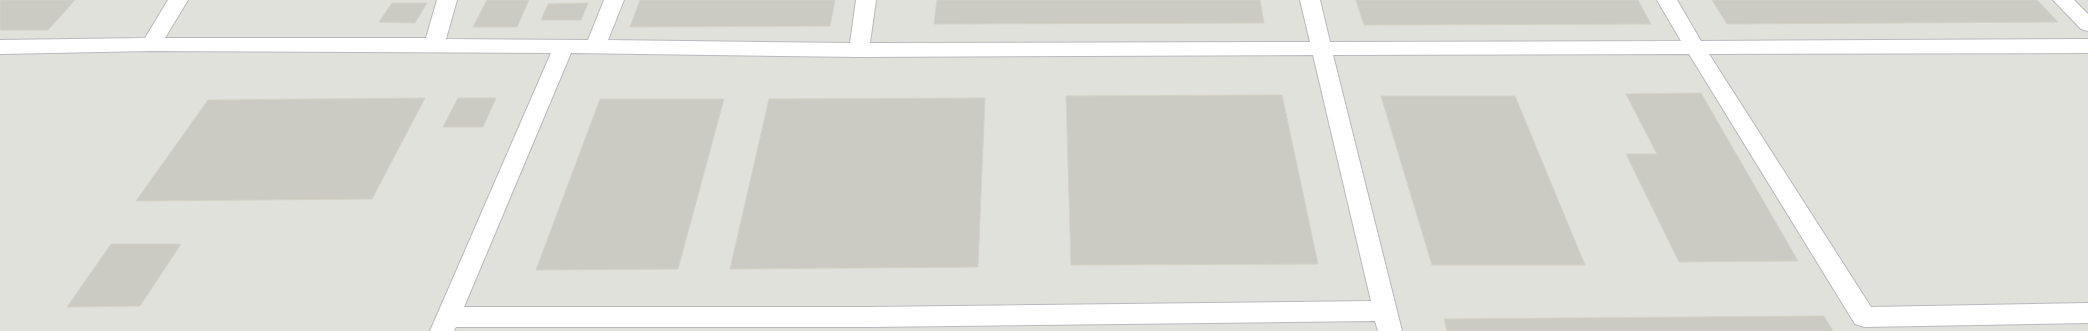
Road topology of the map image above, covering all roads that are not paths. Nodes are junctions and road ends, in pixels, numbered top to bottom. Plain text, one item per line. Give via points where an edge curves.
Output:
1 (178, 0) edge
2 (448, 0) edge
3 (614, 0) edge
4 (866, 0) edge
5 (1310, 0) edge
6 (1667, 0) edge
7 (2063, 0) edge
8 (2088, 25) edge
9 (151, 44) junction
10 (434, 45) junction
11 (2088, 46) edge
12 (0, 48) edge
13 (563, 48) junction
14 (595, 48) junction
15 (1322, 48) junction
16 (1695, 48) junction
17 (858, 50) junction
18 (2088, 313) edge
19 (1388, 321) edge
20 (444, 324) edge
21 (869, 324) edge

1 - 9 lane
2 - 10 lane
3 - 14 lane
4 - 17 lane
5 - 15 lane
6 - 16 lane
7 - 8 lane
9 - 10 lane
9 - 12 lane
10 - 13 lane
11 - 16 lane
13 - 14 lane
13 - 20 lane
14 - 17 lane
15 - 16 lane
15 - 17 lane
15 - 19 lane
16 - 18 lane via 1864,317
19 - 21 lane
20 - 21 lane

